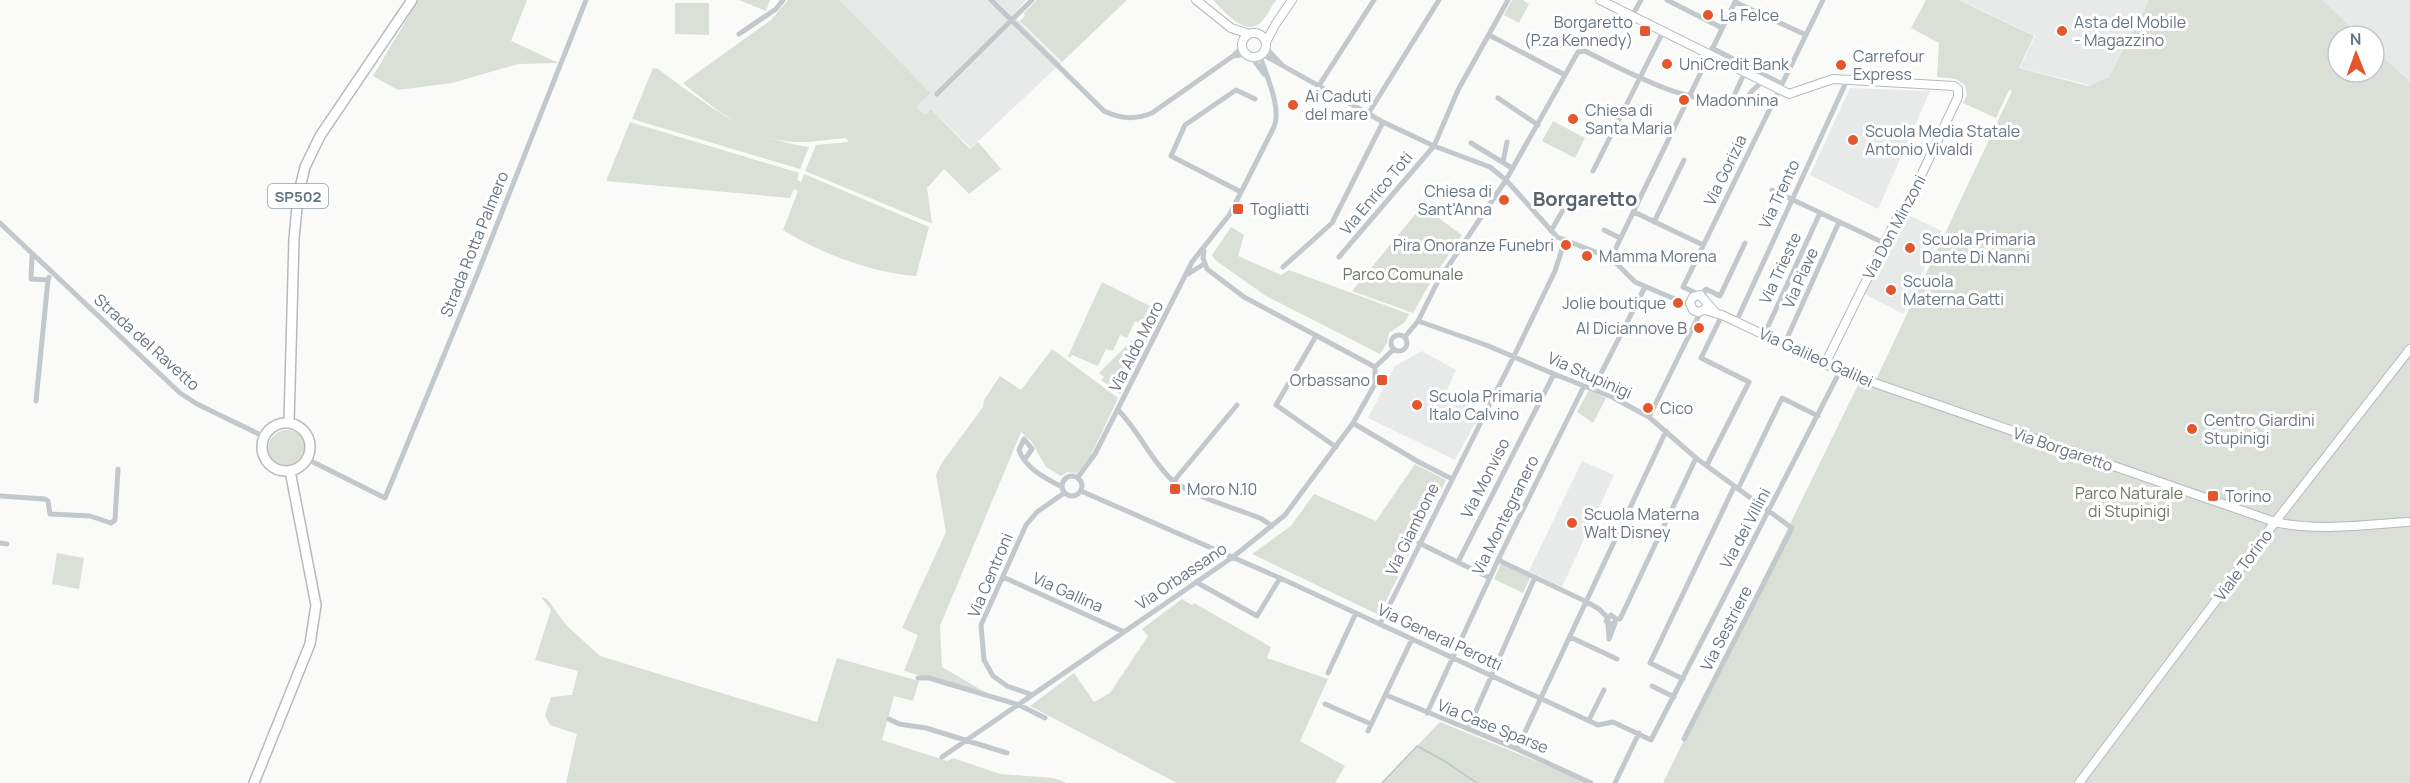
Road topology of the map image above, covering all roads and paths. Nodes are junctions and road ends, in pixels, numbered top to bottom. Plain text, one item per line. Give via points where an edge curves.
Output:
1 (412, 0) edge
2 (586, 0) edge
3 (783, 0) edge
4 (991, 0) edge
5 (1032, 0) edge
6 (1196, 0) edge
7 (1292, 0) edge
8 (1374, 0) edge
9 (1439, 0) edge
10 (1508, 0) edge
11 (1641, 0) edge
12 (1667, 0) edge
13 (1824, 0) edge
14 (1605, 1) edge
15 (1736, 1) edge
16 (1632, 16) junction
17 (1011, 20) junction
18 (1275, 24) junction
19 (1232, 28) junction
20 (1722, 28) junction
21 (1663, 32) junction
22 (739, 34) dead end
23 (1254, 34) junction
24 (1489, 35) junction
25 (1806, 35) junction
26 (1243, 44) junction
27 (1258, 52) junction
28 (1711, 52) junction
29 (1233, 56) junction
30 (1272, 61) junction
31 (1282, 65) junction
32 (1263, 66) junction
33 (1745, 72) junction
34 (1565, 75) junction
35 (1265, 76) junction
36 (1639, 78) junction
37 (1848, 78) junction
38 (1763, 81) junction
39 (1318, 87) junction
40 (1780, 87) junction
41 (937, 94) dead end
42 (1689, 96) junction
43 (1498, 98) dead end
44 (1255, 99) dead end
45 (1731, 102) junction
46 (1368, 114) junction
47 (1383, 122) junction
48 (1538, 125) junction
49 (1507, 142) dead end
50 (1471, 143) dead end
51 (1434, 146) junction
52 (1684, 160) dead end
53 (1503, 162) junction
54 (1512, 168) junction
55 (1593, 171) dead end
56 (1506, 180) junction
57 (1772, 190) dead end
58 (1241, 192) junction
59 (1570, 196) dead end
60 (1792, 200) junction
61 (1634, 212) junction
62 (1820, 213) junction
63 (1654, 222) junction
64 (1839, 222) junction
65 (0, 223) edge
66 (1604, 230) dead end
67 (1551, 231) junction
68 (1620, 238) junction
69 (1565, 240) junction
70 (1745, 243) dead end
71 (1884, 243) junction
72 (1703, 245) junction
73 (1206, 246) junction
74 (32, 255) junction
75 (1338, 257) dead end
76 (1611, 258) junction
77 (1204, 264) junction
78 (1283, 267) dead end
79 (50, 272) junction
80 (1186, 276) junction
81 (48, 280) junction
82 (1645, 287) junction
83 (1683, 287) joint
84 (1701, 302) junction
85 (1718, 313) junction
86 (1418, 321) junction
87 (1736, 322) junction
88 (1764, 334) junction
89 (1316, 336) junction
90 (1405, 338) junction
91 (1785, 345) junction
92 (1394, 349) junction
93 (2410, 350) edge
94 (1514, 356) junction
95 (1825, 364) junction
96 (1375, 367) junction
97 (1840, 371) junction
98 (1554, 374) junction
99 (1584, 386) junction
100 (1593, 388) junction
101 (1919, 399) joint
102 (36, 401) dead end
103 (1237, 405) dead end
104 (1118, 410) junction
105 (1818, 416) junction
106 (1649, 417) junction
107 (289, 423) junction
108 (1353, 423) junction
109 (1666, 431) junction
110 (265, 437) junction
111 (1336, 447) junction
112 (1696, 458) junction
113 (307, 459) junction
114 (1025, 459) dead end
115 (1707, 465) junction
116 (118, 469) dead end
117 (290, 471) junction
118 (1078, 477) junction
119 (1452, 479) junction
120 (1174, 481) junction
121 (1736, 488) junction
122 (1063, 490) junction
123 (1081, 491) junction
124 (0, 496) edge
125 (1769, 512) junction
126 (2275, 522) junction
127 (2410, 522) edge
128 (1272, 526) junction
129 (1792, 528) joint
130 (0, 543) edge
131 (1419, 543) junction
132 (7, 544) dead end
133 (1233, 557) junction
134 (1498, 560) junction
135 (1458, 562) junction
136 (1003, 577) junction
137 (1535, 577) junction
138 (1280, 578) junction
139 (1490, 578) junction
140 (1196, 582) junction
141 (1587, 602) junction
142 (1356, 613) junction
143 (1380, 624) junction
144 (1122, 631) junction
145 (1570, 637) junction
146 (1412, 639) junction
147 (1453, 658) junction
148 (1617, 659) dead end
149 (1328, 673) dead end
150 (1491, 675) junction
151 (918, 678) dead end
152 (1683, 679) junction
153 (1652, 686) dead end
154 (1604, 690) dead end
155 (1033, 695) junction
156 (1386, 695) junction
157 (1674, 697) junction
158 (1541, 698) junction
159 (1325, 704) dead end
160 (1019, 705) junction
161 (1427, 713) junction
162 (1045, 718) dead end
163 (889, 719) dead end
164 (1589, 720) junction
165 (1371, 724) junction
166 (1468, 729) junction
167 (1368, 731) dead end
168 (1639, 733) junction
169 (1644, 738) joint
170 (1684, 740) dead end
171 (967, 741) junction
172 (1517, 749) junction
173 (1007, 753) dead end
174 (942, 757) dead end
175 (254, 783) edge
176 (1591, 783) edge
177 (1615, 783) edge
178 (2079, 783) edge

1 - 107 main road, SP502 via 320,136 305,166 294,239
2 - 113 street, Strada Rotta Palmero via 385,498
3 - 22 street
4 - 17 street
5 - 17 street
6 - 19 street
7 - 18 street
8 - 39 street
9 - 46 street
10 - 24 street, Via Enrico Toti
11 - 16 street
12 - 20 street
13 - 25 street, Via Gorizia
14 - 16 street
15 - 20 street
15 - 25 street
16 - 21 street
17 - 29 street via 1104,111 1124,118 1152,113
17 - 41 street
18 - 23 street
18 - 27 street
19 - 23 street
19 - 26 street
20 - 28 street
21 - 28 street
21 - 36 street
23 - 26 street
23 - 27 street
24 - 34 street
24 - 51 street, Via Enrico Toti via 1458,90
25 - 40 street, Via Gorizia
26 - 27 street
26 - 29 street
27 - 29 street
27 - 30 street, Via Galileo Galilei
27 - 31 street, Via Galileo Galilei
27 - 32 street, Via Aldo Moro
27 - 35 street, Via Aldo Moro
28 - 33 street
28 - 40 street
28 - 42 street
30 - 31 street, Via Galileo Galilei
30 - 32 street
31 - 39 street, Via Galileo Galilei
32 - 35 street, Via Aldo Moro
33 - 38 street
33 - 45 street
34 - 36 street via 1578,52 1585,51
34 - 48 street
35 - 58 street, Via Aldo Moro via 1278,119
36 - 42 street
36 - 55 street
37 - 40 street via 1789,94
37 - 60 street, Via Trento
37 - 71 street, Via Don Minzoni via 1958,89 1910,199
38 - 40 street
38 - 45 street via 1744,102
39 - 46 street, Via Galileo Galilei
40 - 72 street, Via Gorizia
42 - 45 street
42 - 61 street
43 - 48 street
44 - 58 street via 1236,90 1185,125 1170,156
46 - 47 street, Via Galileo Galilei
47 - 51 street, Via Galileo Galilei
47 - 78 street via 1332,223
48 - 54 street
49 - 53 street
50 - 53 street
51 - 56 street, Via Galileo Galilei via 1490,167
51 - 75 street, Via Enrico Toti
52 - 63 street
53 - 54 street
54 - 56 street
56 - 67 street, Via Galileo Galilei
56 - 86 street via 1437,283
57 - 60 street
58 - 73 street, Via Aldo Moro
59 - 67 street
60 - 62 street
60 - 87 street, Via Trento
61 - 63 street
61 - 68 street
62 - 64 street
62 - 88 street, Via Trieste
63 - 72 street
64 - 71 street
64 - 91 street, Via Piave
65 - 74 street, Strada del Ravetto
66 - 68 street
67 - 69 street, Via Galileo Galilei
68 - 76 street
69 - 76 street, Via Galileo Galilei
69 - 94 street, Via Giambone via 1555,271
70 - 84 street via 1720,296 1706,289
71 - 95 street, Via Don Minzoni
72 - 83 street, Via Gorizia
73 - 77 street
73 - 80 street, Via Aldo Moro
74 - 79 street, Strada del Ravetto
74 - 81 street via 31,279
76 - 82 street, Via Galileo Galilei via 1626,275
77 - 80 street, Via Aldo Moro
77 - 89 street via 1244,297
79 - 81 street
79 - 110 street, Strada del Ravetto via 180,393
80 - 104 street, Via Aldo Moro
81 - 102 street
82 - 84 street, Via Galileo Galilei
82 - 100 street
83 - 84 street, Via Galileo Galilei
84 - 85 street, Via Galileo Galilei
84 - 106 street via 1698,317
85 - 87 street, Via Galileo Galilei
85 - 115 street via 1701,358 1749,382
86 - 90 street
86 - 94 street, Via Stupinigi
87 - 88 street, Via Galileo Galilei
88 - 91 street, Via Galileo Galilei
89 - 96 street
89 - 111 street via 1276,405
90 - 92 street via 1405,348
90 - 92 street via 1393,338
91 - 95 street, Via Galileo Galilei
92 - 96 street
93 - 126 street, Viale Torino
94 - 98 street, Via Stupinigi
94 - 119 street, Via Giambone
95 - 97 street, Via Galileo Galilei
96 - 108 street, Via Orbassano via 1375,384
97 - 101 street, Via Galileo Galilei
97 - 105 street, Via dei Villini
98 - 99 street, Via Stupinigi
98 - 135 street, Via Monviso
99 - 100 street, Via Stupinigi
99 - 134 street, Via Montegranero
100 - 106 street, Via Stupinigi
101 - 126 street, Via Borgaretto
103 - 120 street
104 - 118 street, Via Centroni
104 - 120 street, Via Aldo Moro
105 - 121 street via 1782,398
105 - 125 street, Via dei Villini
106 - 109 street, Via Stupinigi
107 - 110 main road via 273,427
107 - 113 main road via 303,430 309,439
108 - 111 street, Via Orbassano
108 - 119 street, Via Giambone
109 - 112 street, Via Stupinigi
109 - 141 street
110 - 117 main road via 263,450 267,460 274,467
111 - 128 street, Via Orbassano via 1285,515
112 - 115 street, Via Stupinigi
112 - 141 street via 1620,619 1612,620
113 - 117 main road
114 - 122 street via 1032,469
115 - 121 street, Via Stupinigi
116 - 124 street via 115,520 111,523 90,516 50,514 45,499
117 - 175 main road via 316,605 314,629
118 - 122 street, Via Centroni via 1068,476 1063,481
118 - 123 street via 1083,484
119 - 131 street, Via Giambone
120 - 128 street, Via Aldo Moro
121 - 125 street, Via Stupinigi
121 - 152 street via 1650,663
122 - 123 street, Via Centroni via 1071,496
122 - 136 street, Via Centroni via 1026,525
123 - 133 street, Via General Perotti
125 - 129 street, Via Stupinigi
125 - 152 street, Via dei Villini
126 - 127 street, Via Borgaretto via 2290,526
126 - 178 street, Viale Torino
128 - 133 street, Via Orbassano
129 - 170 street, Via Sestriere
130 - 132 street
131 - 135 street
131 - 143 street, Via Giambone
133 - 138 street, Via General Perotti
133 - 140 street, Via Orbassano
134 - 137 street
134 - 139 street, Via Montegranero
135 - 139 street
136 - 144 street, Via Gallina
136 - 155 street, Via Centroni via 981,625 984,660 993,676 1007,686
137 - 141 street
137 - 150 street
138 - 140 street via 1257,616
138 - 142 street, Via General Perotti
139 - 147 street, Via Montegranero
140 - 144 street, Via Orbassano
141 - 145 street
142 - 143 street, Via General Perotti
142 - 149 street
143 - 146 street, Via General Perotti
144 - 155 street, Via Orbassano
145 - 148 street
145 - 158 street
146 - 147 street, Via General Perotti
146 - 156 street
147 - 150 street, Via General Perotti
147 - 161 street, Via Montegranero
150 - 158 street, Via General Perotti
150 - 166 street
151 - 160 street
152 - 157 street, Via dei Villini
153 - 157 street
154 - 164 street
155 - 160 street, Via Orbassano
156 - 161 street, Via Case Sparse
156 - 165 street
157 - 169 street, Via dei Villini via 1652,740
158 - 164 street, Via General Perotti
158 - 172 street
159 - 165 street
160 - 162 street
160 - 171 street, Via Orbassano
161 - 166 street, Via Case Sparse
163 - 171 street
164 - 168 street, Via General Perotti via 1598,725 1613,722
165 - 167 street
166 - 172 street, Via Case Sparse
168 - 169 street, Via General Perotti
168 - 177 street
171 - 173 street
171 - 174 street, Via Orbassano
172 - 176 street, Via Case Sparse

